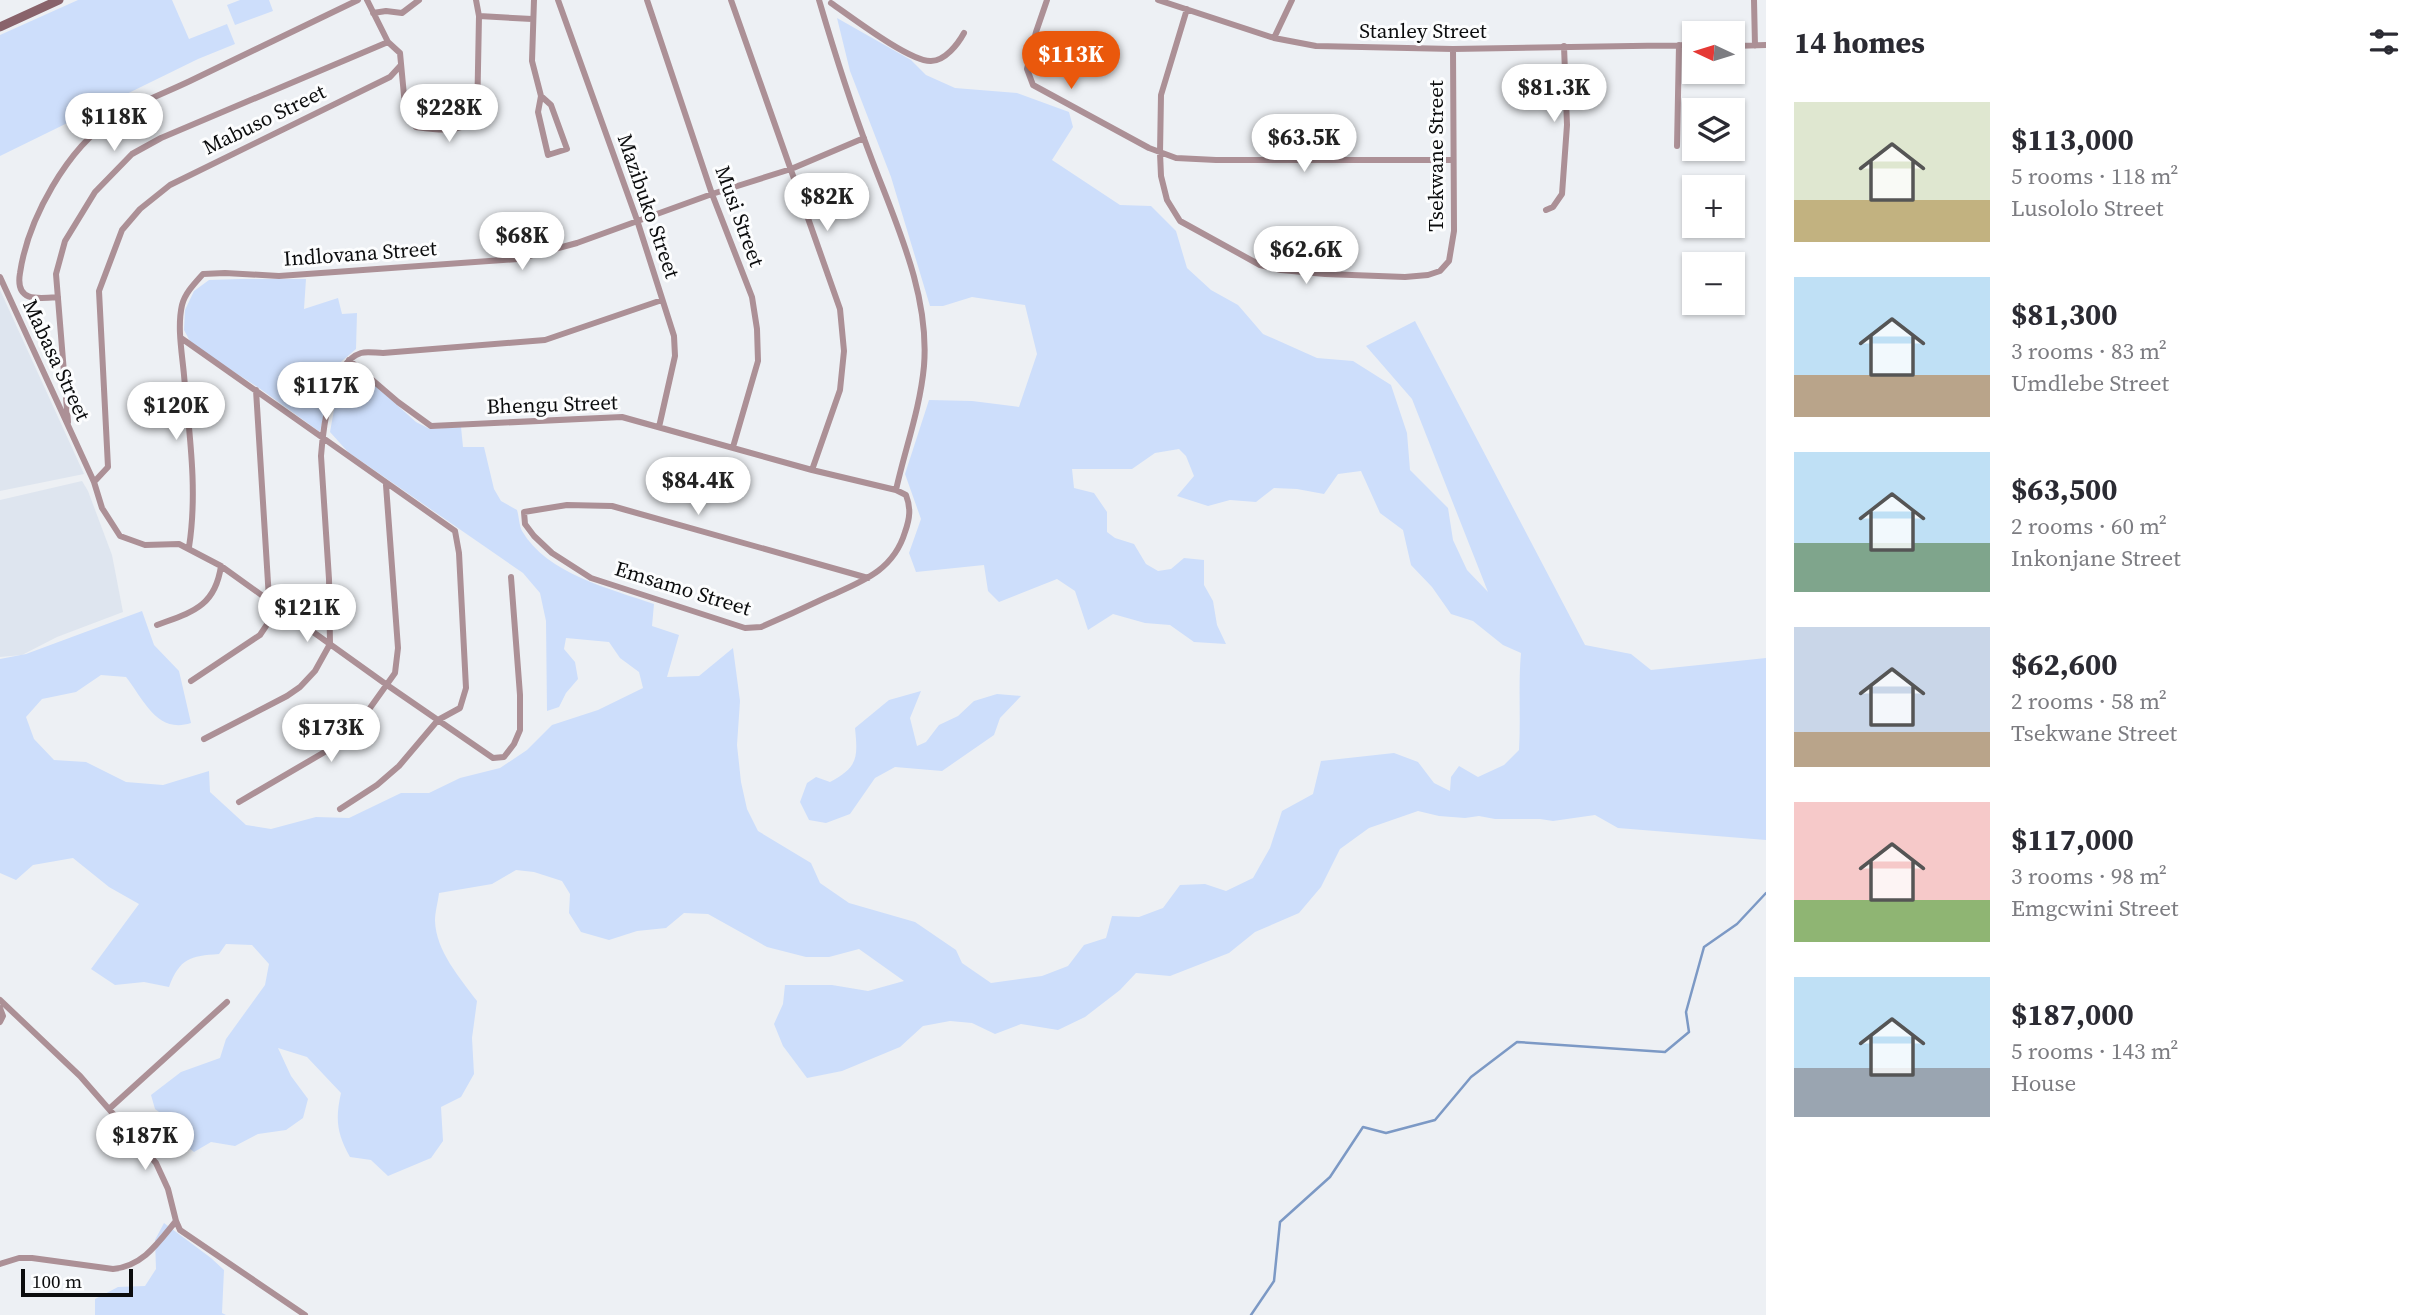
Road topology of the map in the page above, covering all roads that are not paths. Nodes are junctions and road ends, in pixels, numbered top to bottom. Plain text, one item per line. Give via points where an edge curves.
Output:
1 (59, 0) edge
2 (358, 0) edge
3 (367, 0) edge
4 (419, 0) edge
5 (476, 0) edge
6 (534, 0) edge
7 (558, 0) edge
8 (647, 0) edge
9 (732, 0) edge
10 (819, 0) edge
11 (1047, 0) edge
12 (1158, 0) edge
13 (1292, 0) edge
14 (1754, 0) edge
15 (831, 1) edge
16 (1187, 9) junction
17 (373, 13) junction
18 (479, 16) junction
19 (532, 19) junction
20 (826, 25) junction
21 (0, 27) edge
22 (964, 33) dead end
23 (1274, 38) junction
24 (388, 42) junction
25 (1679, 45) joint
26 (1766, 45) edge
27 (1564, 46) junction
28 (1745, 46) edge
29 (1755, 46) junction
30 (1453, 49) junction
31 (401, 65) junction
32 (541, 96) junction
33 (557, 118) junction
34 (540, 124) junction
35 (864, 138) junction
36 (1677, 146) dead end
37 (1160, 153) junction
38 (1453, 160) junction
39 (790, 169) junction
40 (712, 194) junction
41 (1546, 210) dead end
42 (637, 220) junction
43 (0, 277) edge
44 (58, 297) junction
45 (662, 300) junction
46 (181, 338) junction
47 (349, 360) junction
48 (256, 390) junction
49 (69, 427) junction
50 (659, 427) junction
51 (323, 436) junction
52 (733, 447) junction
53 (812, 470) junction
54 (94, 482) junction
55 (386, 485) junction
56 (896, 490) junction
57 (189, 547) junction
58 (221, 566) junction
59 (511, 577) dead end
60 (868, 578) junction
61 (271, 601) junction
62 (157, 625) dead end
63 (330, 644) junction
64 (191, 681) dead end
65 (387, 685) junction
66 (438, 720) junction
67 (204, 739) dead end
68 (239, 802) dead end
69 (340, 809) dead end
70 (0, 1000) edge
71 (227, 1002) dead end
72 (0, 1008) edge
73 (0, 1022) edge
74 (109, 1109) junction
75 (176, 1222) junction
76 (0, 1264) edge
77 (305, 1315) edge

1 - 21 main road
2 - 44 street via 113,118 73,154 41,205 19,280 28,297
3 - 17 street
4 - 17 street via 402,13
5 - 18 street
6 - 19 street
7 - 42 street, Mazibuko Street
8 - 40 street, Musi Street
9 - 39 street
10 - 20 street
11 - 37 street via 1027,69 1033,85
12 - 16 street, Stanley Street
13 - 23 street
14 - 29 street
15 - 20 street
15 - 22 street via 884,39 926,60 944,56
16 - 23 street, Stanley Street
16 - 37 street, Tsekwane Street via 1161,95
17 - 24 street
18 - 19 street
18 - 31 street via 477,120 467,127 445,131 416,127 405,106
19 - 32 street via 532,61
20 - 35 street
23 - 30 street, Stanley Street via 1316,46
24 - 31 street via 400,53
24 - 44 street via 132,153 95,192 65,241 56,274
25 - 27 street, Stanley Street
25 - 36 street
26 - 29 street
27 - 30 street, Stanley Street
27 - 41 street via 1567,125 1562,194 1560,201
28 - 29 street
30 - 38 street, Tsekwane Street
31 - 54 street, Mabuso Street via 390,77 170,185 122,230 99,291 108,467
32 - 33 street
32 - 34 street
33 - 34 street
33 - 34 street via 567,149 548,155
35 - 39 street, Indlovana Street
35 - 56 street via 914,273 923,325 918,407
37 - 38 street via 1216,160
37 - 38 street, Tsekwane Street via 1167,200 1180,221 1260,265 1405,277 1440,271 1449,261 1454,230
39 - 40 street, Indlovana Street
39 - 53 street via 840,309 844,351 840,390
40 - 42 street, Indlovana Street
40 - 52 street, Musi Street via 752,297 757,329 753,386
42 - 45 street, Mazibuko Street
42 - 46 street, Indlovana Street via 518,259 279,276 203,274 184,297
43 - 49 street, Mabasa Street
44 - 49 street
45 - 47 street via 545,340 362,352
45 - 50 street, Mazibuko Street via 674,336 675,356
46 - 48 street
46 - 57 street, Indlovana Street via 193,487
47 - 50 street, Bhengu Street via 431,426 622,417
47 - 51 street via 335,381
48 - 51 street
48 - 61 street
49 - 54 street, Mabasa Street
50 - 52 street, Bhengu Street
51 - 55 street
51 - 63 street
52 - 53 street, Bhengu Street
53 - 56 street, Bhengu Street
54 - 57 street, Mabasa Street via 102,508 120,536 145,545
55 - 65 street via 398,648 395,673
55 - 66 street via 454,531 459,553 466,688 460,708
56 - 60 street, Emsamo Street via 906,495 910,518 899,551
57 - 58 street, Mabasa Street
58 - 61 street, Mabasa Street
58 - 62 street via 211,597 194,611
59 - 66 street, Mabasa Street via 520,695 520,730 514,744 504,757 494,758
60 - 60 street, Emsamo Street via 761,628 745,628 591,578 534,536 525,524 524,512 567,505 612,506
61 - 63 street, Mabasa Street
61 - 64 street via 268,624 260,635
63 - 65 street, Mabasa Street
63 - 67 street via 300,687
65 - 66 street, Mabasa Street
65 - 68 street via 340,743
66 - 69 street via 399,766
70 - 74 street
71 - 74 street
72 - 73 street
74 - 75 street via 156,1163
75 - 76 street via 152,1250 125,1268 32,1258
75 - 77 street via 195,1241

